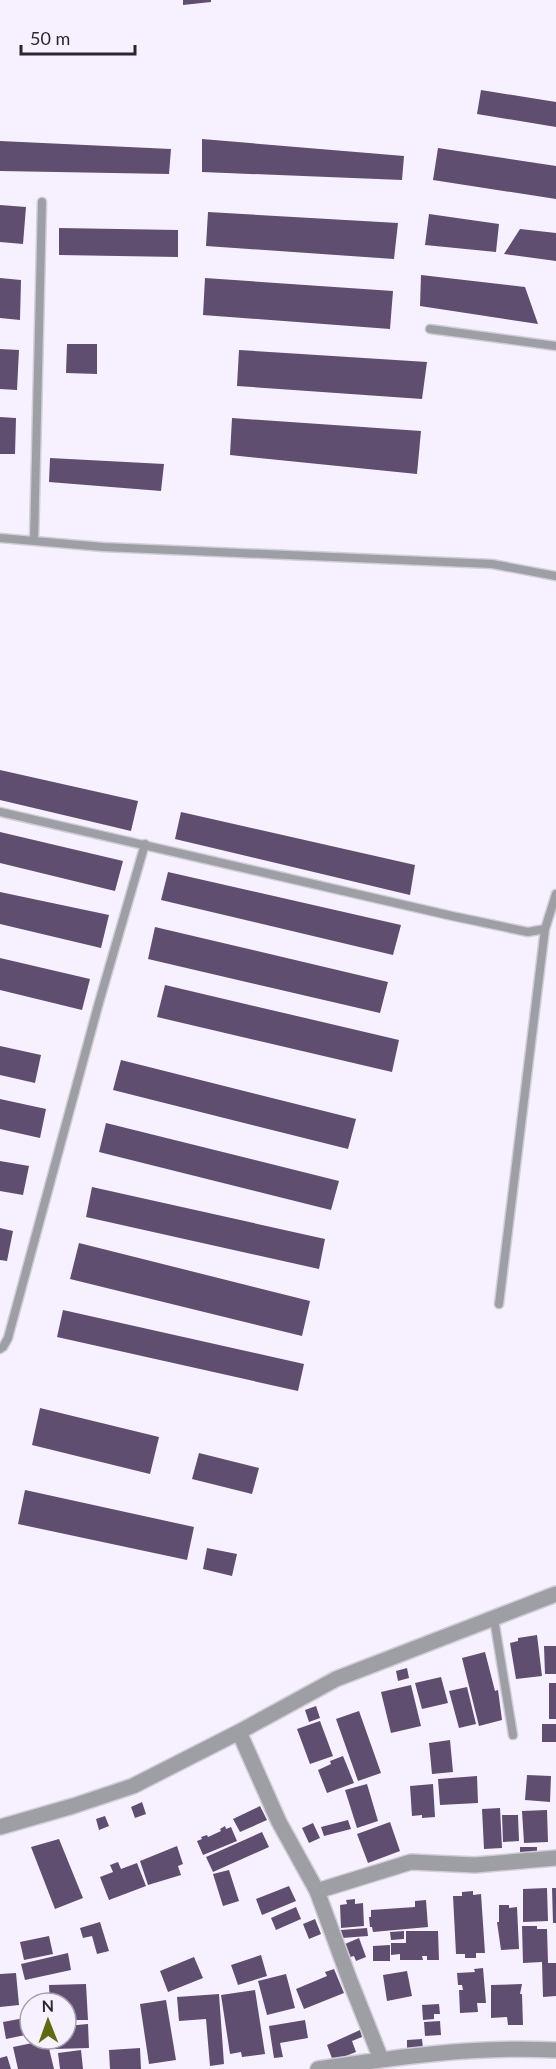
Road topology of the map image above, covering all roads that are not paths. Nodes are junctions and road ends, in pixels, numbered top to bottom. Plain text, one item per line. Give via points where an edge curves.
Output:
1 (42, 202) dead end
2 (430, 329) dead end
3 (556, 346) edge
4 (0, 538) edge
5 (34, 541) junction
6 (556, 576) edge
7 (0, 812) edge
8 (145, 844) junction
9 (556, 895) edge
10 (545, 930) junction
11 (499, 1304) dead end
12 (0, 1349) edge
13 (556, 1594) edge
14 (494, 1618) junction
15 (239, 1732) junction
16 (513, 1735) dead end
17 (0, 1827) edge
18 (556, 1858) edge
19 (317, 1891) junction
20 (556, 2050) edge
21 (381, 2059) junction
22 (318, 2069) edge

1 - 5 lane
2 - 3 lane
4 - 5 lane
5 - 6 lane via 492,564
7 - 8 lane
8 - 10 lane via 452,916 528,932
8 - 12 lane via 8,1338
9 - 10 lane
10 - 11 lane
13 - 14 street
14 - 15 street via 336,1679
14 - 16 lane
15 - 17 street via 133,1786
15 - 19 street via 279,1822
18 - 19 street via 475,1865 411,1862
19 - 21 street
20 - 21 street via 496,2049
21 - 22 street

